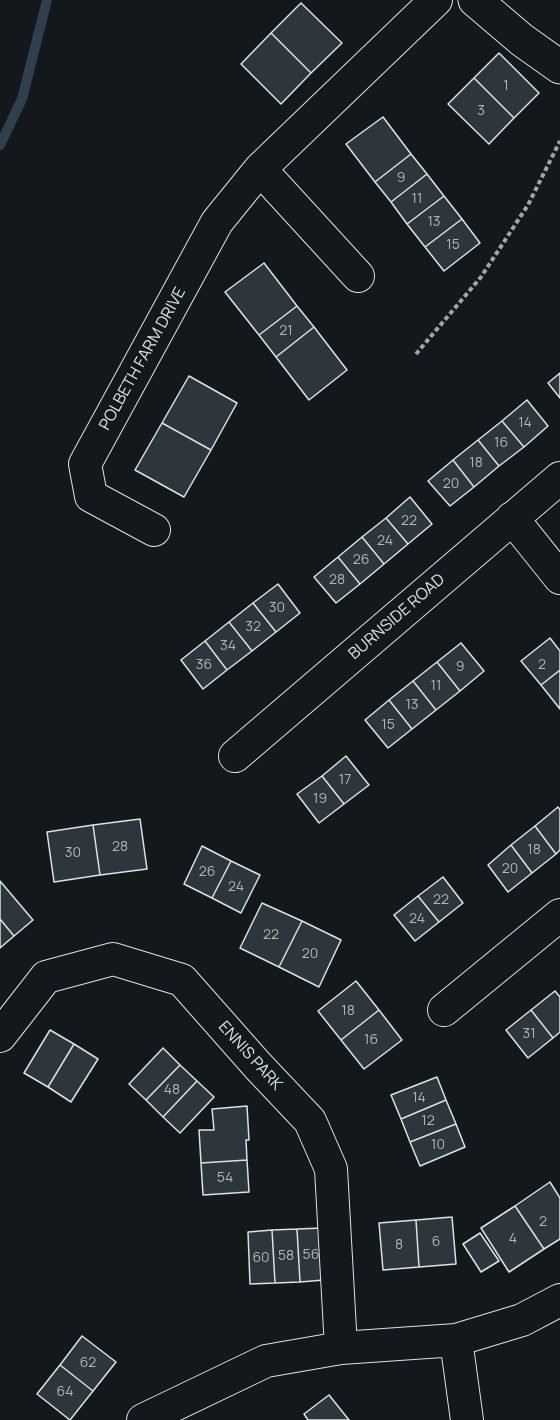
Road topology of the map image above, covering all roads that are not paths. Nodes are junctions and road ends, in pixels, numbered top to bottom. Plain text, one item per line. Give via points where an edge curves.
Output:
1 (436, 0) edge
2 (475, 0) edge
3 (560, 67) edge
4 (260, 169) junction
5 (358, 276) dead end
6 (560, 478) edge
7 (512, 518) junction
8 (154, 530) dead end
9 (560, 578) edge
10 (235, 756) dead end
11 (560, 915) edge
12 (444, 1010) dead end
13 (0, 1036) edge
14 (560, 1300) edge
15 (456, 1340) junction
16 (341, 1348) junction
17 (143, 1420) edge
18 (466, 1420) edge

1 - 4 street, POLBETH FARM DRIVE
2 - 3 street
4 - 5 street
4 - 8 street, POLBETH FARM DRIVE via 217,222 85,464 91,496
6 - 7 street, BURNSIDE ROAD
7 - 9 street
7 - 10 street, BURNSIDE ROAD
11 - 12 street
13 - 16 street, ENNIS PARK via 46,977 113,959 182,980 310,1121 331,1169
14 - 15 street via 522,1320
15 - 16 street
15 - 18 street
16 - 17 street via 266,1361

